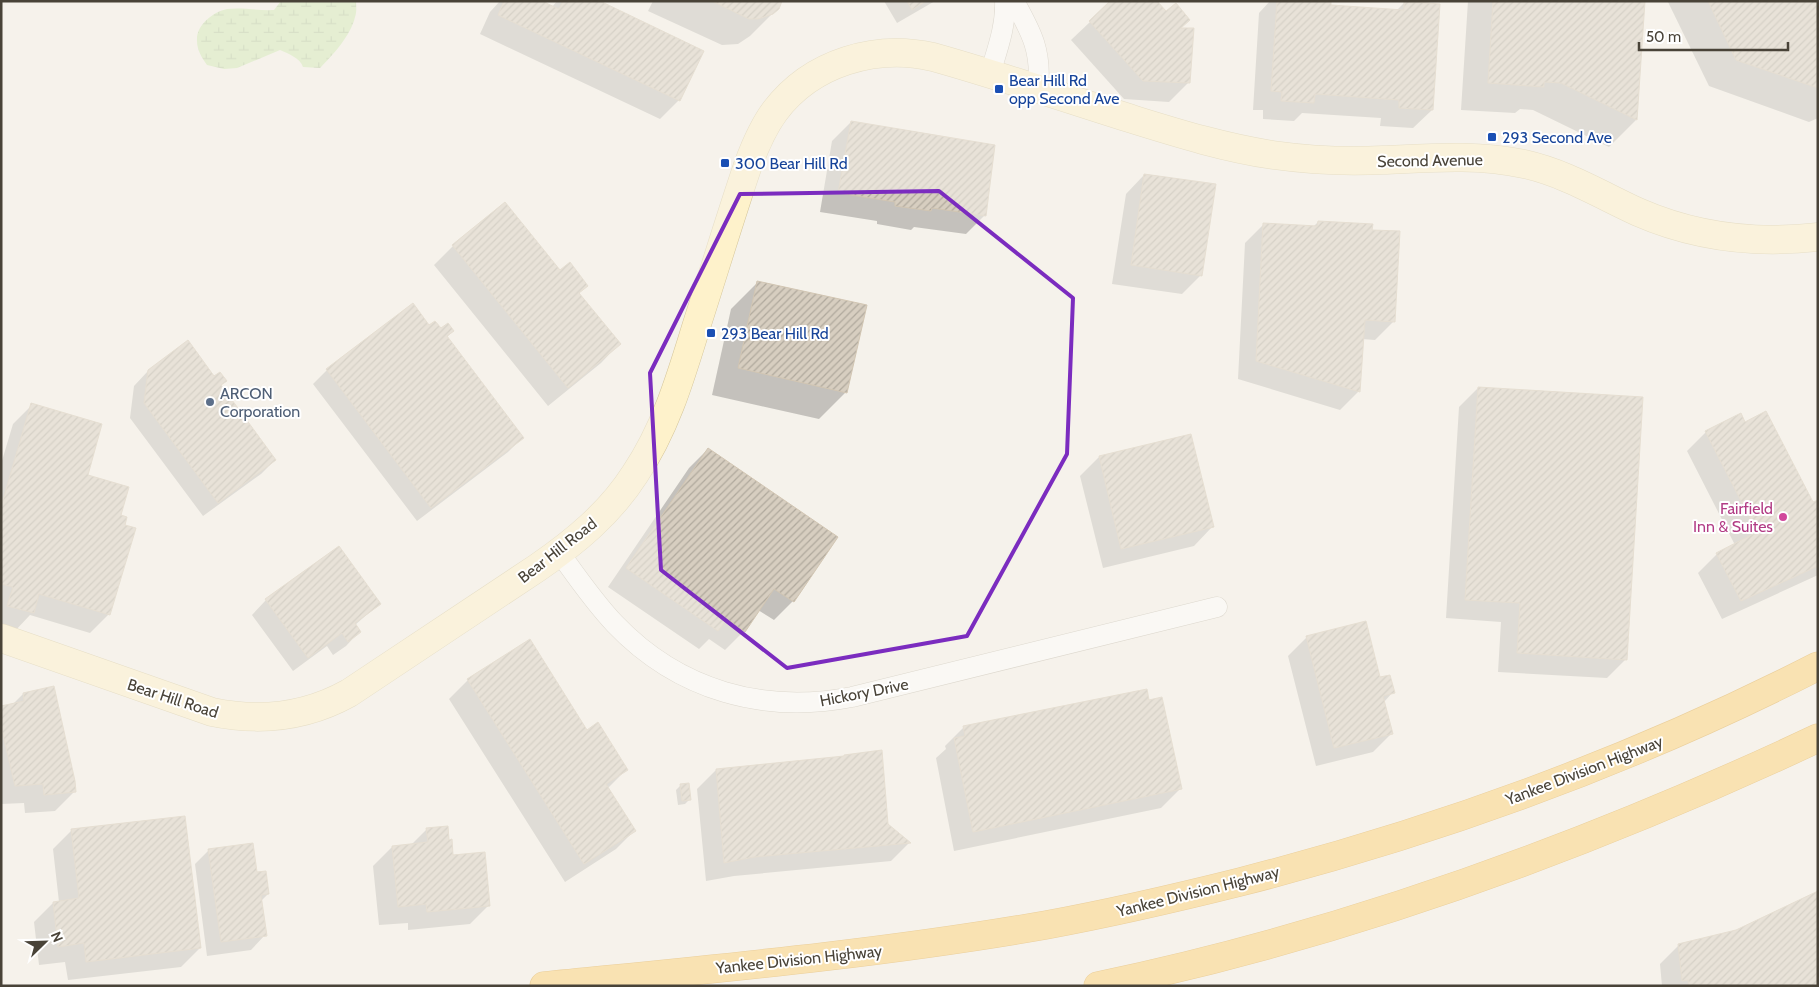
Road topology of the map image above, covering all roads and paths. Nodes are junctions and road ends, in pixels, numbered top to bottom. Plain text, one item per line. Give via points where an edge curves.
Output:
1 (1005, 1) edge
2 (1014, 1) edge
3 (990, 74) junction
4 (1038, 89) junction
5 (1818, 237) edge
6 (559, 552) junction
7 (1217, 607) dead end
8 (1, 638) edge
9 (1818, 666) edge
10 (1818, 738) edge
11 (544, 986) edge
12 (1098, 986) edge

1 - 3 street via 1002,34
2 - 4 street via 1038,51
3 - 4 street, Second Avenue
3 - 6 street, Bear Hill Road via 923,55 902,52 875,54 828,68 784,101 769,119 753,152 681,376 653,445 612,504 595,523
4 - 5 street, Second Avenue via 1184,135 1250,151 1344,161 1450,156 1503,160 1564,177 1640,212 1688,229 1748,239
6 - 7 street, Hickory Drive via 603,611 628,637 658,660 709,688 778,702 822,702 852,697
6 - 8 street, Bear Hill Road via 349,693 318,708 288,715 249,718 212,712
9 - 11 highway, Yankee Division Highway via 1666,738 1465,816 1330,858 1186,896 1048,925 903,947
10 - 12 highway via 1662,808 1476,879 1265,945

